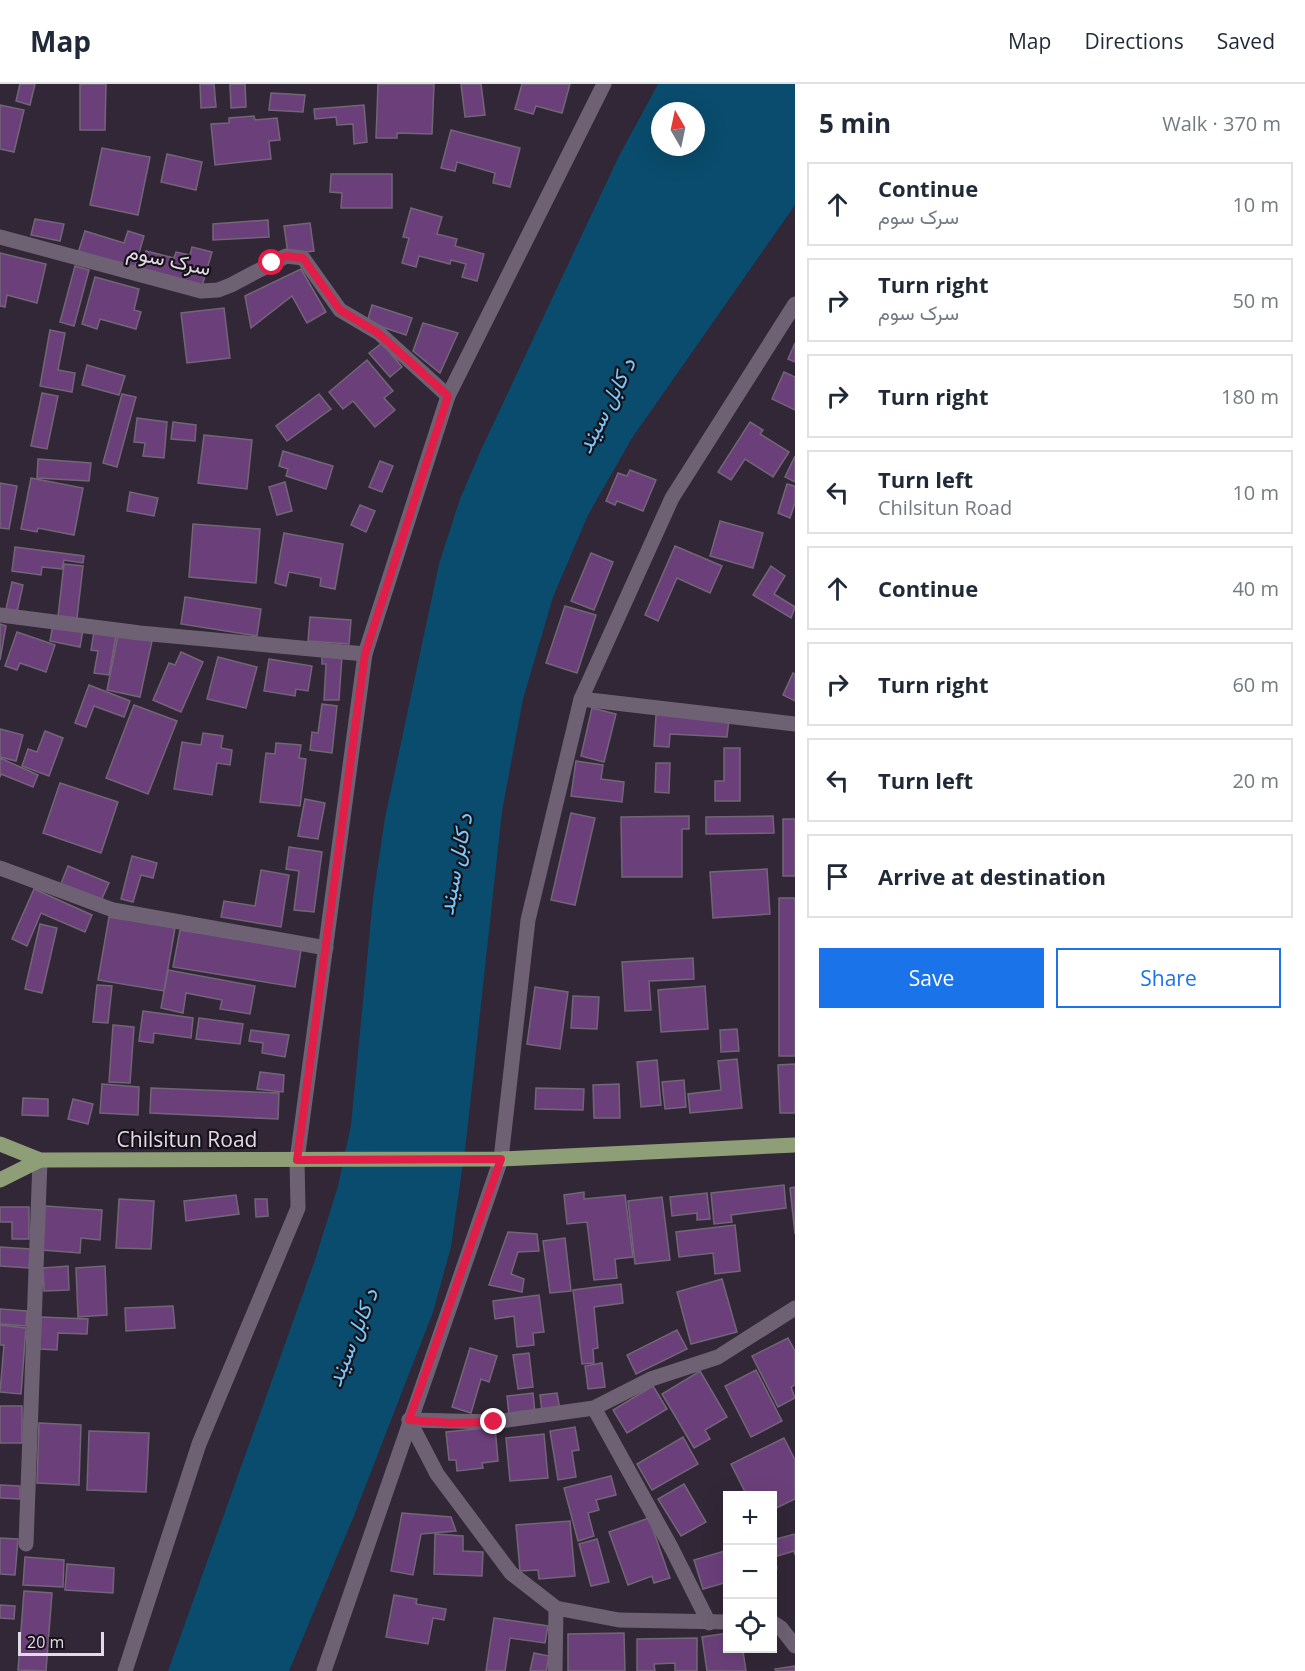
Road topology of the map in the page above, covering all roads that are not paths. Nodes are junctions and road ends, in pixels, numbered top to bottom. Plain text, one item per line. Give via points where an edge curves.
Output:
1 (604, 84) edge
2 (0, 237) edge
3 (795, 304) edge
4 (448, 396) junction
5 (0, 615) edge
6 (365, 654) junction
7 (581, 699) junction
8 (795, 724) edge
9 (0, 868) edge
10 (326, 948) junction
11 (0, 1144) edge
12 (795, 1145) edge
13 (501, 1159) junction
14 (40, 1160) junction
15 (297, 1160) junction
16 (0, 1180) edge
17 (795, 1308) edge
18 (594, 1408) junction
19 (409, 1420) junction
20 (27, 1544) dead end
21 (556, 1608) junction
22 (723, 1622) edge
23 (709, 1623) junction
24 (777, 1625) edge
25 (795, 1646) edge
26 (124, 1671) edge
27 (324, 1671) edge
28 (555, 1671) edge

1 - 4 street
2 - 4 street, سرک سوم via 201,291 231,285 286,256 303,258 340,310 378,333
3 - 7 street via 672,498
4 - 6 street
5 - 6 street via 140,633
6 - 10 street
7 - 8 street
7 - 13 street via 528,920
9 - 10 street via 113,910
10 - 15 street
11 - 14 main road, Chilsitun Road
12 - 13 main road, Chilsitun Road
13 - 15 main road, Chilsitun Road
13 - 19 street
14 - 15 main road, Chilsitun Road
14 - 16 main road, Chilsitun Road
14 - 20 street
15 - 26 street via 298,1208 199,1444
17 - 18 street via 718,1357 651,1379
18 - 19 street via 494,1422
18 - 23 street
19 - 21 street via 437,1474 511,1573
19 - 27 street
21 - 23 street via 619,1620
21 - 28 street
22 - 23 street
24 - 25 street

